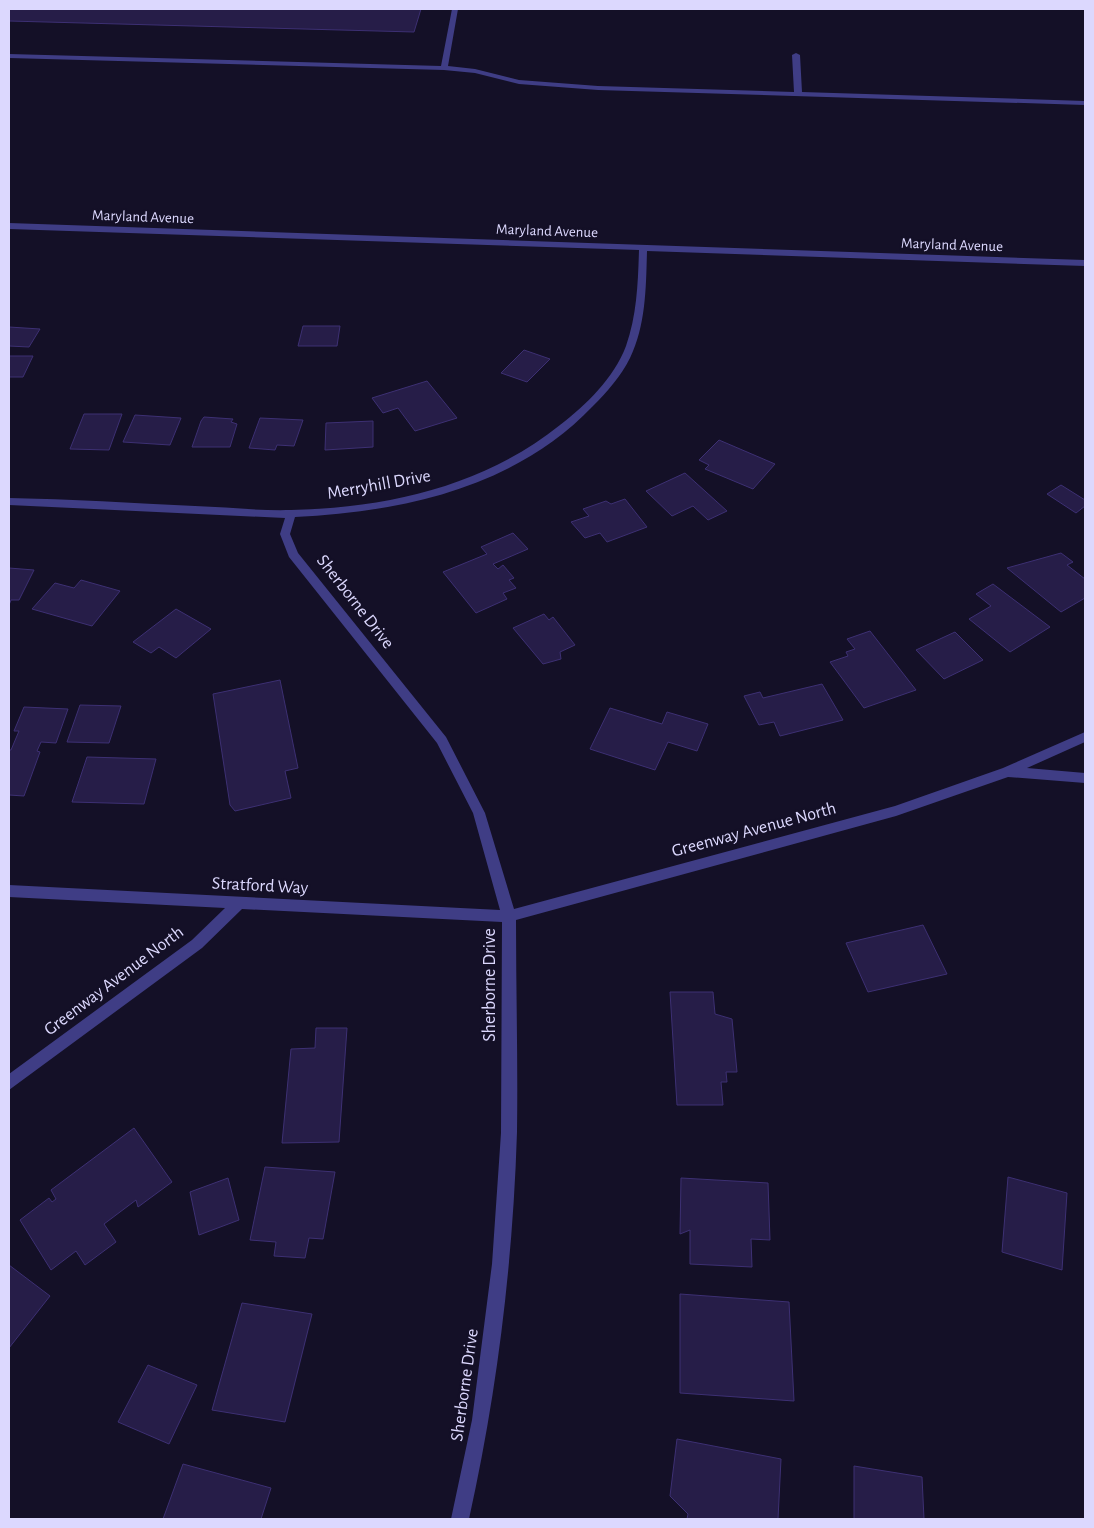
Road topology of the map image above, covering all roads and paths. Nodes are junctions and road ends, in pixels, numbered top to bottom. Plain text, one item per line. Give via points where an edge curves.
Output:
1 (455, 9) edge
2 (796, 55) dead end
3 (9, 56) edge
4 (444, 68) junction
5 (798, 94) junction
6 (1085, 104) edge
7 (9, 226) edge
8 (643, 248) junction
9 (1085, 264) edge
10 (9, 501) edge
11 (291, 514) junction
12 (1085, 737) edge
13 (1007, 772) junction
14 (1085, 778) edge
15 (9, 891) edge
16 (239, 903) junction
17 (509, 916) junction
18 (9, 1083) edge
19 (460, 1519) edge

1 - 4 street
2 - 5 street
3 - 4 street
4 - 5 street via 474,71 519,82 598,88
5 - 6 street
7 - 8 street, Maryland Avenue
8 - 9 street, Maryland Avenue
8 - 11 street, Merryhill Drive via 637,325 624,360 590,404 537,449 483,476 425,497
10 - 11 street, Merryhill Drive
11 - 17 street, Sherborne Drive via 285,534 293,554 442,740 479,813
12 - 13 street, Greenway Avenue North
13 - 14 street, Greenway Avenue North
13 - 17 street, Greenway Avenue North via 896,811
15 - 16 street, Stratford Way
16 - 17 street, Stratford Way
16 - 18 street, Greenway Avenue North via 197,944
17 - 19 street, Sherborne Drive via 509,1133 500,1264 481,1420

